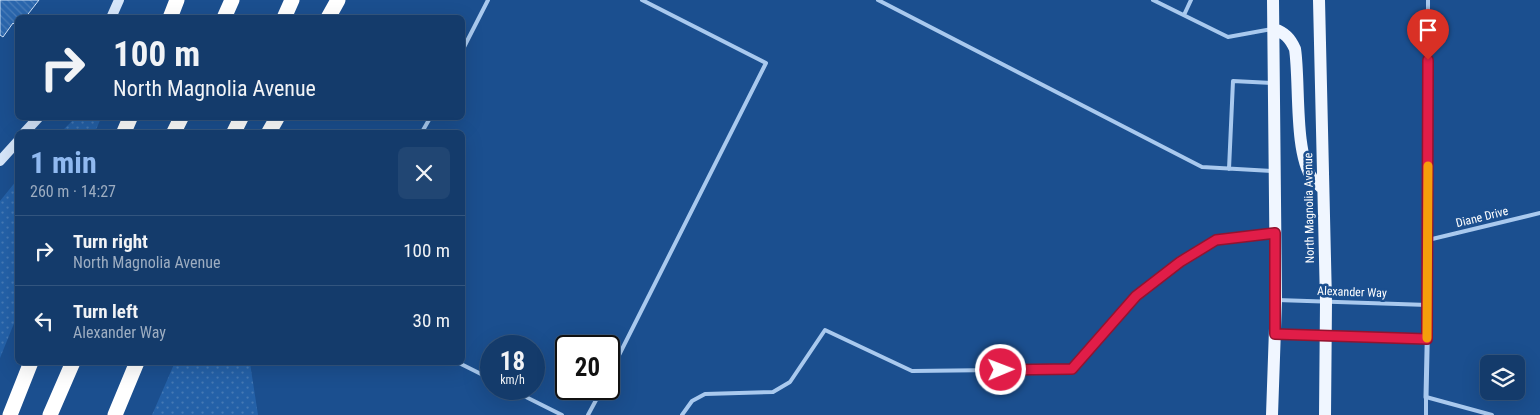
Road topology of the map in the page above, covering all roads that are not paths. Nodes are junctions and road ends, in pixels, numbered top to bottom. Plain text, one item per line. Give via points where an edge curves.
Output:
1 (119, 0) edge
2 (178, 0) edge
3 (232, 0) edge
4 (292, 0) edge
5 (338, 0) edge
6 (488, 0) edge
7 (642, 0) edge
8 (878, 0) edge
9 (1153, 0) edge
10 (1191, 0) edge
11 (1273, 0) edge
12 (1319, 0) edge
13 (1428, 0) edge
14 (112, 15) edge
15 (171, 15) edge
16 (225, 15) edge
17 (285, 15) edge
18 (330, 15) edge
19 (1184, 15) junction
20 (1274, 29) junction
21 (465, 45) edge
22 (1274, 83) junction
23 (36, 120) edge
24 (27, 130) edge
25 (15, 144) edge
26 (0, 161) edge
27 (1229, 169) junction
28 (1274, 171) junction
29 (1323, 189) junction
30 (1540, 213) edge
31 (1275, 233) junction
32 (1428, 240) junction
33 (1276, 300) junction
34 (1326, 302) junction
35 (1428, 305) junction
36 (1275, 334) junction
37 (1326, 336) junction
38 (1427, 339) junction
39 (620, 352) edge
40 (30, 365) edge
41 (73, 365) edge
42 (136, 365) edge
43 (463, 365) edge
44 (480, 374) edge
45 (1426, 397) junction
46 (532, 400) edge
47 (596, 400) edge
48 (10, 415) edge
49 (50, 415) edge
50 (115, 415) edge
51 (562, 415) edge
52 (588, 415) edge
53 (682, 415) edge
54 (1272, 415) edge
55 (1325, 415) edge
56 (1426, 415) edge
57 (1492, 415) edge

1 - 14 street
2 - 15 highway
3 - 16 highway
4 - 17 highway
5 - 18 highway
6 - 21 lane
7 - 39 lane via 766,63
8 - 27 lane via 1202,167
9 - 19 lane
10 - 19 lane
11 - 20 main road
12 - 29 main road, North Magnolia Avenue
13 - 32 lane
19 - 20 lane via 1228,37
20 - 22 main road
20 - 29 main road via 1291,39 1296,49 1299,123 1305,162
22 - 27 lane via 1233,81
22 - 28 main road
23 - 24 street
25 - 26 street
27 - 28 lane
28 - 31 main road
29 - 34 main road, North Magnolia Avenue
30 - 32 lane, Diane Drive
31 - 33 main road
31 - 53 lane via 1216,240 1180,262 1136,296 1072,369 912,371 825,330 790,382 773,392 705,394 692,401
32 - 35 lane
33 - 34 lane, Alexander Way
33 - 36 main road
34 - 35 lane, Alexander Way
34 - 37 main road, North Magnolia Avenue
35 - 38 street
36 - 37 lane
36 - 54 main road
37 - 38 lane
37 - 55 main road, North Magnolia Avenue
38 - 45 street
40 - 48 highway
41 - 49 highway
42 - 50 highway
43 - 44 lane
45 - 56 lane
45 - 57 lane
46 - 51 lane
47 - 52 lane

